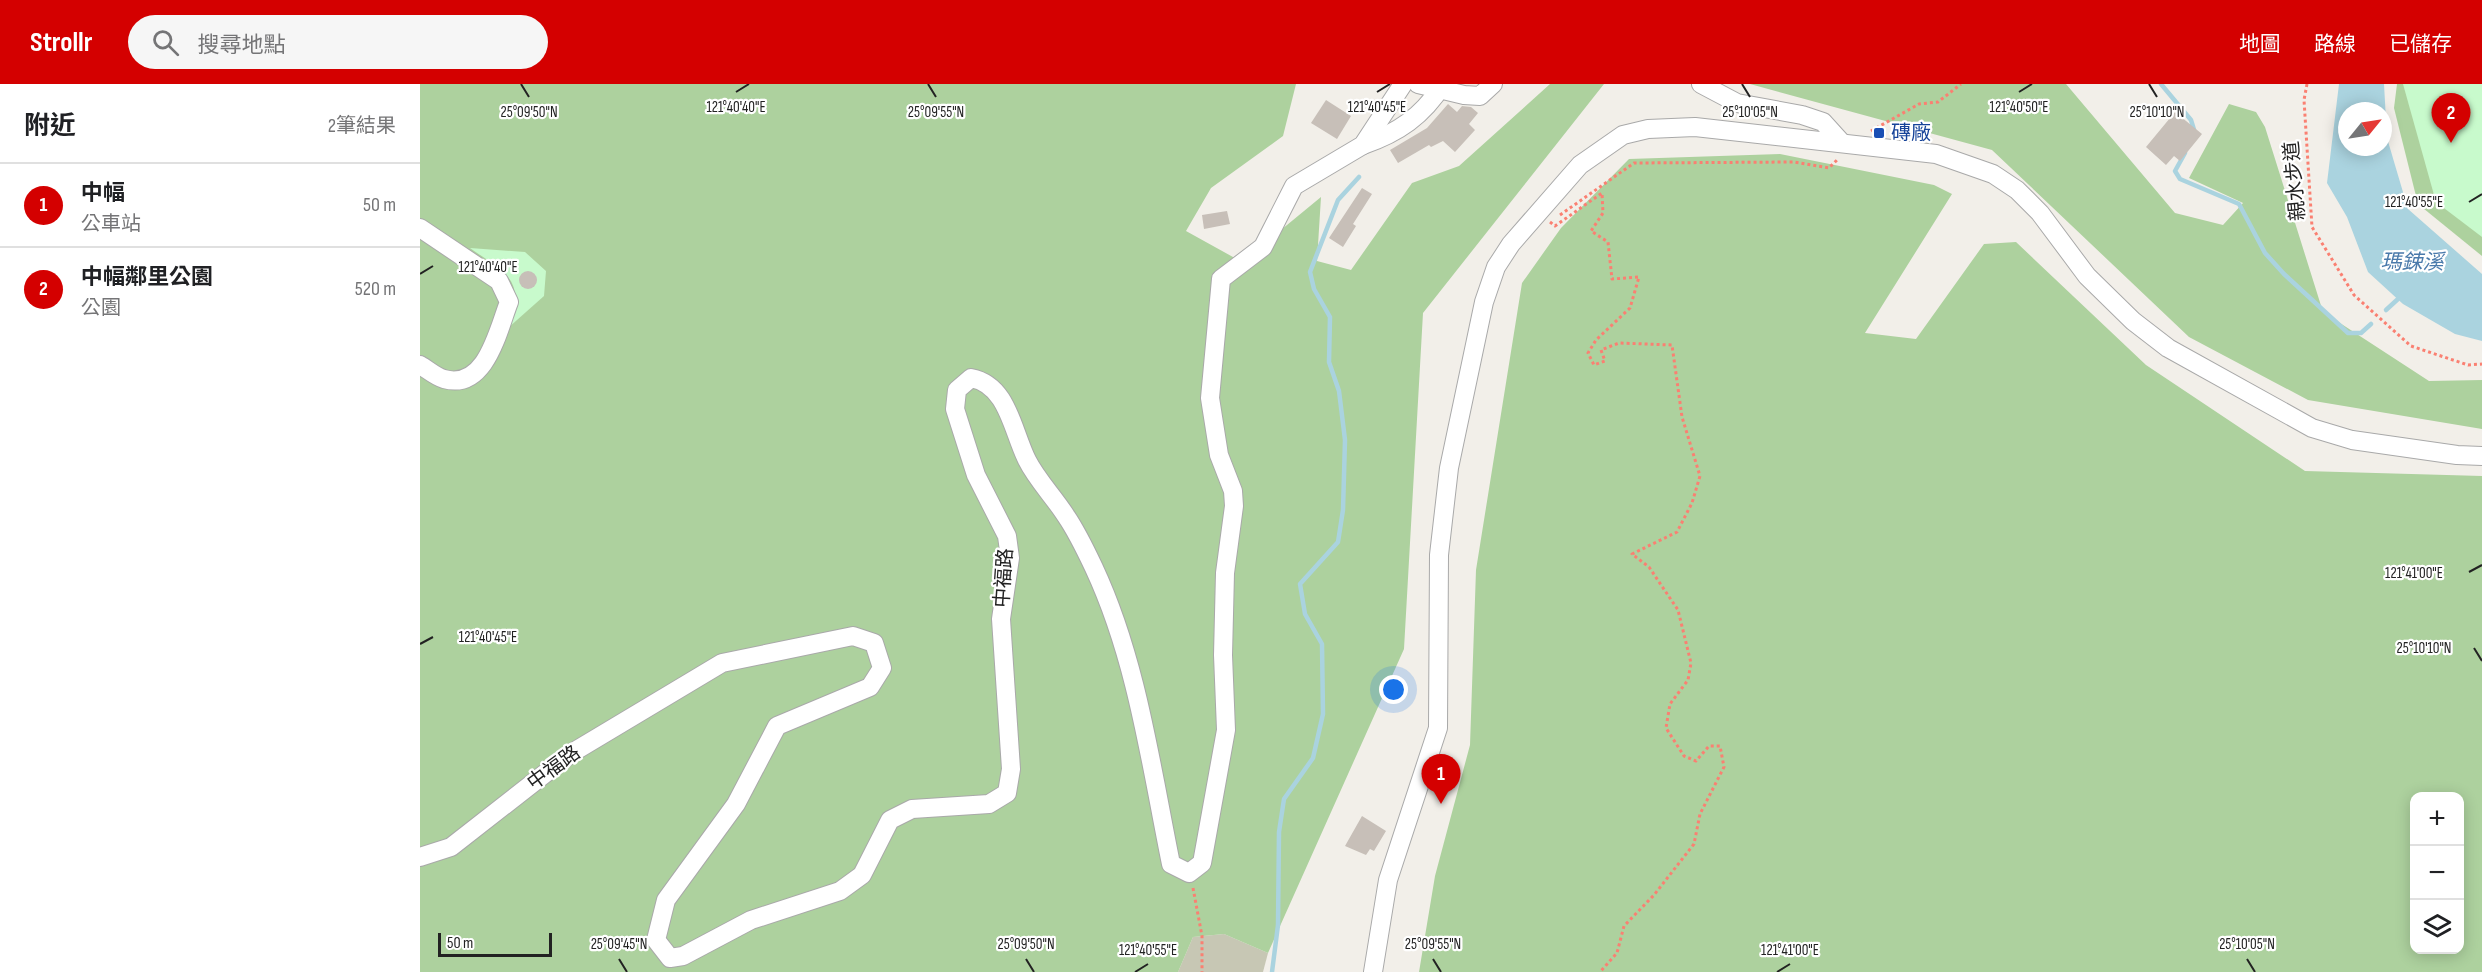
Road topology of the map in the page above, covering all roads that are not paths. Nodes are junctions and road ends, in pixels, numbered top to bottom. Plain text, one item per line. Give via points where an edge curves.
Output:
1 (1403, 84) edge
2 (1418, 84) edge
3 (1493, 84) edge
4 (1701, 84) edge
5 (1441, 86) edge
6 (1847, 143) junction
7 (1363, 146) junction
8 (420, 228) edge
9 (420, 365) edge
10 (2482, 456) edge
11 (420, 857) edge
12 (1373, 972) edge

1 - 7 street
2 - 5 street
3 - 5 street via 1480,96 1464,95
4 - 6 street via 1737,103 1823,122
5 - 7 street via 1434,101 1392,135
6 - 10 street via 1936,154 1993,174 2017,190 2040,213 2087,276 2133,321 2168,348 2313,428 2352,440
6 - 12 street via 1695,127 1648,129 1623,135 1580,165 1496,267 1484,302 1449,468 1439,555 1438,728 1388,880
7 - 11 street, 中福路 via 1294,186 1263,247 1221,279 1210,398 1219,455 1233,491 1234,506 1226,573 1223,655 1226,730 1202,863 1189,873 1171,864 1119,632 1095,569 1068,518 1028,462 999,394 986,381 971,378 957,390 956,409 976,475 1007,536 1010,558 1001,619 1011,769 1007,793 989,804 912,809 890,820 862,875 840,891 751,920 683,956 670,958 656,940 666,900 736,804 777,726 870,687 882,668 874,643 852,636 722,663 570,754 451,847
8 - 9 street via 500,280 509,302 484,367 464,380 444,379

